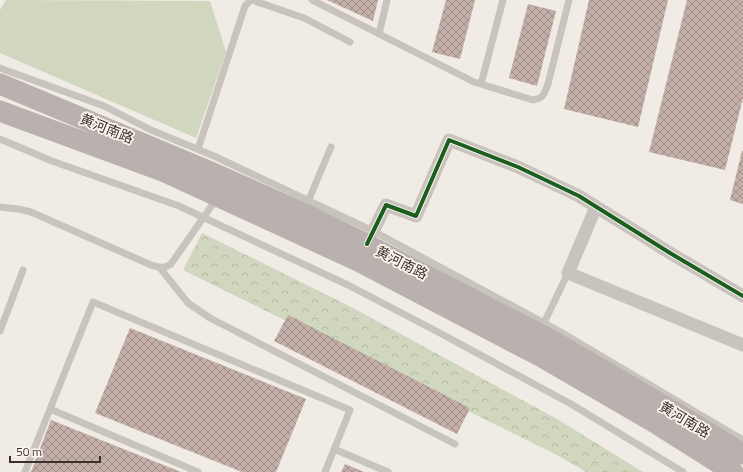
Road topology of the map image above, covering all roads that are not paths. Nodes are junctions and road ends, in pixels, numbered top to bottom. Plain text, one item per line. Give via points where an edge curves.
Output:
1 (252, 0) edge
2 (312, 0) edge
3 (387, 0) edge
4 (503, 0) edge
5 (569, 0) edge
6 (379, 34) junction
7 (350, 42) dead end
8 (0, 68) edge
9 (0, 84) edge
10 (482, 84) junction
11 (0, 111) edge
12 (0, 139) edge
13 (331, 147) dead end
14 (198, 149) junction
15 (219, 196) junction
16 (0, 207) edge
17 (305, 207) junction
18 (596, 207) junction
19 (204, 217) junction
20 (370, 238) junction
21 (160, 268) junction
22 (23, 270) dead end
23 (568, 273) junction
24 (743, 296) edge
25 (541, 328) junction
26 (0, 331) edge
27 (743, 345) edge
28 (50, 409) junction
29 (743, 440) edge
30 (455, 444) dead end
31 (334, 449) junction
32 (743, 454) edge
33 (25, 472) edge
34 (198, 472) edge
35 (325, 472) edge
36 (388, 472) edge
37 (682, 472) edge
38 (733, 472) edge

1 - 7 lane via 304,18
1 - 14 lane via 245,6
2 - 6 lane
3 - 6 lane
4 - 10 lane
5 - 10 lane via 548,84 541,98 533,100
6 - 10 lane
8 - 14 lane via 104,106 151,130
9 - 17 main road, 黄河南路
11 - 15 main road, 黄河南路 via 165,172
12 - 19 lane
13 - 17 lane
14 - 17 lane
15 - 19 lane
15 - 38 main road, 黄河南路 via 358,261 540,356
16 - 21 lane via 30,212
17 - 20 main road, 黄河南路
18 - 20 street via 579,196 518,167 449,140 416,216 386,205
18 - 23 street
18 - 24 street
19 - 21 lane via 171,264 166,268
19 - 37 lane via 348,285 438,332 571,404
20 - 25 main road, 黄河南路
21 - 30 lane via 188,303 210,318
22 - 26 lane
23 - 25 lane
23 - 27 street
25 - 29 lane
25 - 32 main road, 黄河南路
28 - 31 lane via 93,302 350,410
28 - 33 lane
28 - 34 lane
31 - 35 lane
31 - 36 lane

